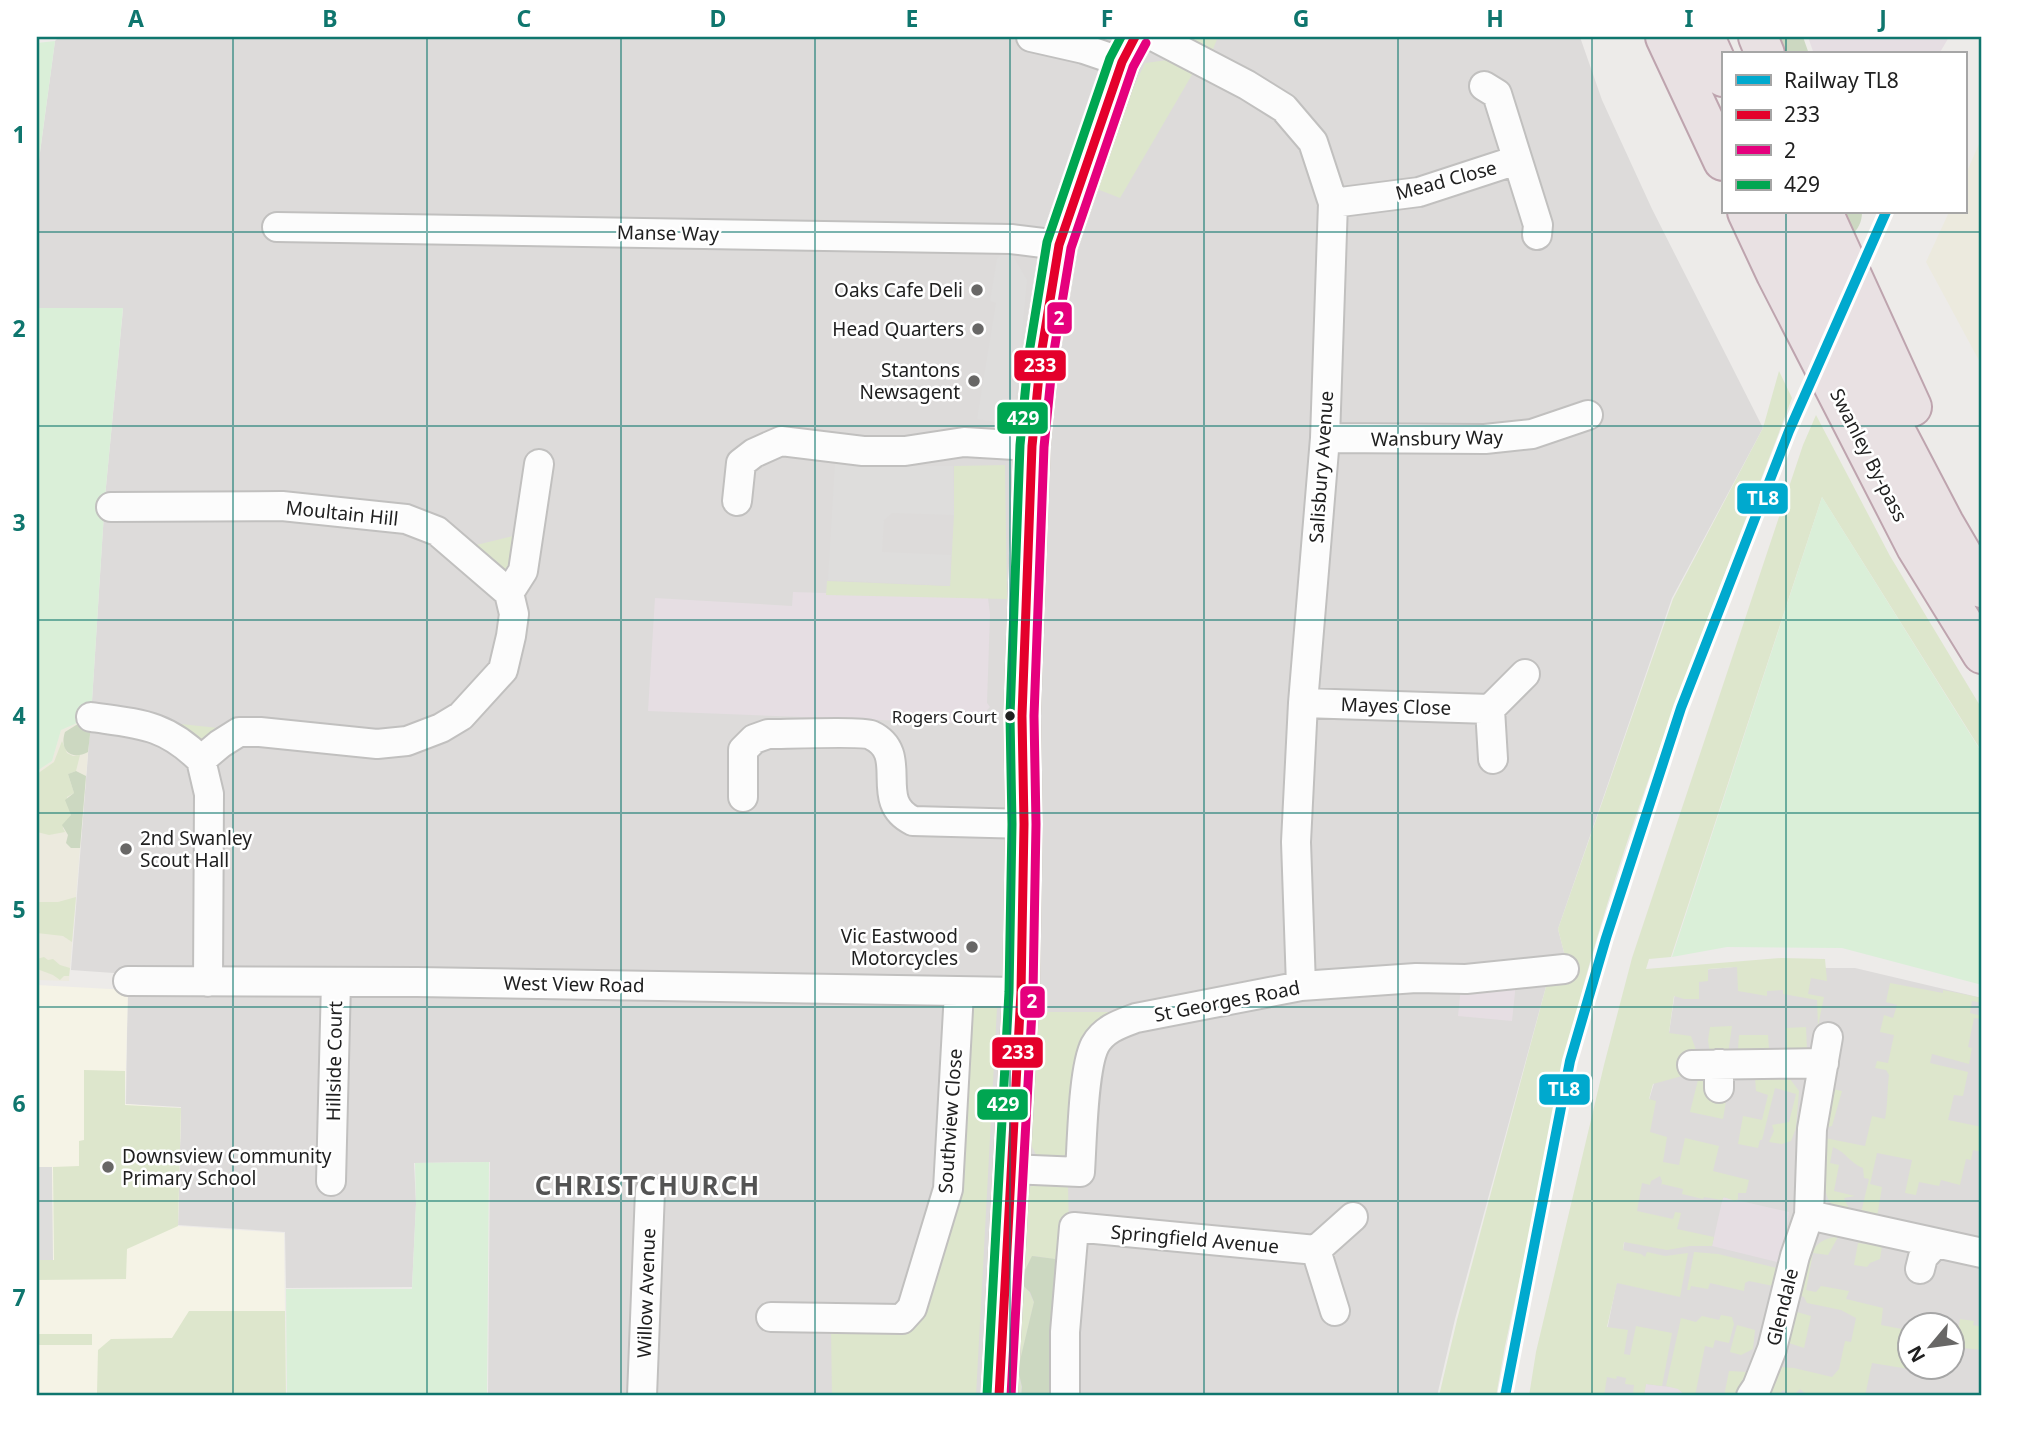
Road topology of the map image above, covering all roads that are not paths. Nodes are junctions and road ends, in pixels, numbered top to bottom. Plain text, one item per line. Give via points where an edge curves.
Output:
1 (1031, 37) edge
2 (1155, 37) edge
3 (1665, 37) edge
4 (1705, 37) edge
5 (1129, 49) edge
6 (1722, 75) edge
7 (1484, 86) dead end
8 (1722, 159) edge
9 (1517, 160) junction
10 (1334, 203) junction
11 (1748, 214) edge
12 (1784, 214) edge
13 (1824, 214) edge
14 (277, 227) dead end
15 (1537, 235) dead end
16 (1059, 245) junction
17 (1588, 415) dead end
18 (1325, 438) junction
19 (1032, 446) junction
20 (539, 464) dead end
21 (737, 501) dead end
22 (111, 507) dead end
23 (1982, 543) edge
24 (1982, 588) edge
25 (509, 593) junction
26 (1982, 654) edge
27 (1525, 674) dead end
28 (1303, 703) junction
29 (1490, 709) junction
30 (91, 717) dead end
31 (1493, 759) dead end
32 (201, 760) junction
33 (743, 797) dead end
34 (1024, 824) junction
35 (1564, 969) dead end
36 (128, 981) dead end
37 (208, 982) junction
38 (336, 982) junction
39 (1301, 986) junction
40 (959, 992) junction
41 (1021, 992) junction
42 (1710, 1072) dead end
43 (1011, 1169) junction
44 (331, 1181) dead end
45 (650, 1191) dead end
46 (1809, 1215) junction
47 (1353, 1217) dead end
48 (1936, 1243) junction
49 (1316, 1250) junction
50 (1982, 1253) edge
51 (1920, 1269) dead end
52 (1335, 1311) dead end
53 (771, 1317) dead end
54 (642, 1396) edge
55 (999, 1396) edge
56 (1065, 1396) edge
57 (1751, 1396) edge

1 - 5 street via 1084,49
2 - 10 street, Salisbury Avenue via 1284,108 1313,142
3 - 8 highway
4 - 6 highway
5 - 16 main road
7 - 9 street, Mead Close via 1497,94
9 - 10 street, Mead Close via 1419,192
9 - 15 street, Mead Close via 1538,225
10 - 18 street, Salisbury Avenue
11 - 26 highway, Swanley By-pass via 1916,547
12 - 24 highway
13 - 23 highway via 1898,382
14 - 16 street, Manse Way via 1011,239
16 - 19 main road
17 - 18 street, Wansbury Way via 1532,434 1485,439
18 - 28 street, Salisbury Avenue
19 - 21 street via 964,442 905,451 781,441 741,463
19 - 34 main road via 1022,716
20 - 25 street via 523,570
22 - 25 street, Moultain Hill via 282,506 406,519 437,531
25 - 32 street via 514,614 503,670 461,716 441,728 407,741 377,744 239,732
27 - 29 street
28 - 29 street, Mayes Close
28 - 39 street, Salisbury Avenue via 1296,842
29 - 31 street
30 - 32 street via 148,725 183,742
32 - 37 street via 209,794
33 - 34 street via 743,750 754,739 768,734 870,734 891,758 893,801 901,815 913,821
34 - 41 main road
35 - 39 street, St Georges Road via 1466,979
36 - 37 street, West View Road
37 - 38 street, West View Road
38 - 40 street, West View Road
38 - 44 street, Hillside Court
39 - 43 street, St Georges Road via 1112,1026 1095,1045 1088,1066 1080,1172
40 - 41 street, West View Road
40 - 53 street, Southview Close via 948,1189 912,1308 902,1320
41 - 43 main road
42 - 46 street, Glendale via 1826,1050 1812,1129
43 - 55 main road
45 - 54 street, Willow Avenue
46 - 48 street
46 - 57 street, Glendale via 1772,1349
47 - 49 street
48 - 50 street
48 - 51 street via 1923,1257
49 - 52 street
49 - 56 street, Springfield Avenue via 1074,1227

